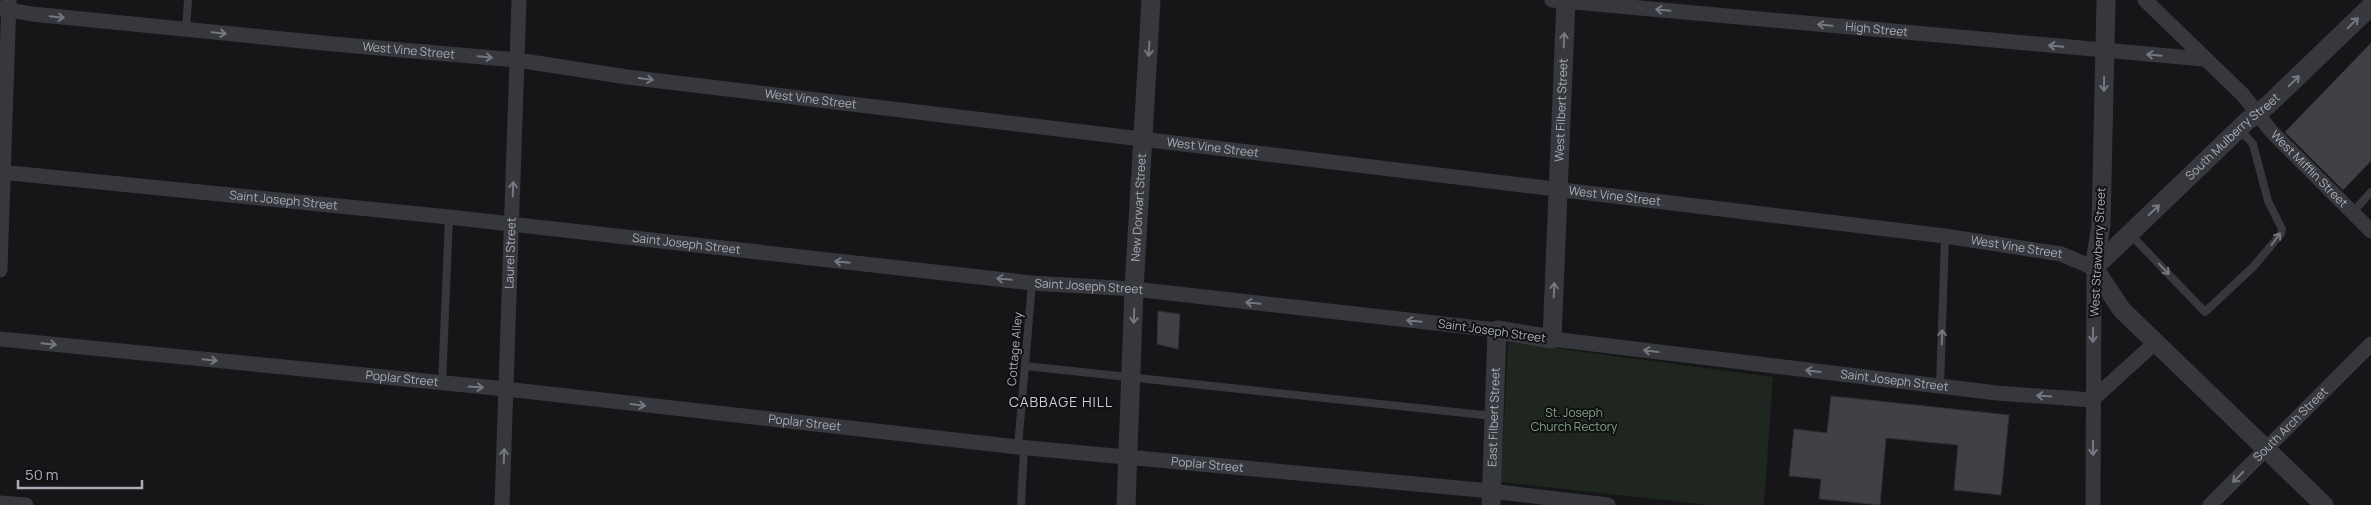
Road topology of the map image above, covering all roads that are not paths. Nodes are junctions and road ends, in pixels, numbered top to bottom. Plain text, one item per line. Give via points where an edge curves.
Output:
1 (188, 0) edge
2 (519, 0) edge
3 (1152, 0) edge
4 (1561, 0) edge
5 (2106, 0) edge
6 (2145, 0) edge
7 (6, 6) edge
8 (2371, 6) edge
9 (186, 30) junction
10 (2105, 51) junction
11 (2203, 59) junction
12 (517, 60) junction
13 (2257, 113) junction
14 (2239, 128) junction
15 (1144, 139) junction
16 (1, 172) edge
17 (1558, 188) junction
18 (2371, 192) edge
19 (2352, 213) junction
20 (449, 217) junction
21 (511, 225) junction
22 (2371, 231) edge
23 (2130, 234) junction
24 (1945, 236) junction
25 (2094, 268) junction
26 (0, 270) edge
27 (1032, 282) junction
28 (1134, 289) junction
29 (1498, 330) junction
30 (0, 339) edge
31 (1552, 339) junction
32 (2156, 342) junction
33 (2371, 344) edge
34 (1025, 366) junction
35 (1131, 377) junction
36 (442, 384) junction
37 (1940, 386) junction
38 (506, 390) junction
39 (2092, 400) junction
40 (1494, 416) junction
41 (1021, 448) junction
42 (2267, 448) junction
43 (1127, 458) junction
44 (1491, 498) edge
45 (0, 503) edge
46 (26, 505) edge
47 (502, 505) edge
48 (1021, 505) edge
49 (1126, 505) edge
50 (1608, 505) edge
51 (2093, 505) edge
52 (2210, 505) edge
53 (2324, 505) edge

1 - 9 lane
2 - 12 street, Laurel Street
3 -> 15 street, New Dorwart Street
10 -> 4 street, High Street
17 -> 4 street, West Filbert Street
5 - 10 street, West Strawberry Street
6 - 11 street, West Mifflin Street
7 -> 9 street, West Vine Street via 32,14
7 - 16 street
13 -> 8 street, South Mulberry Street
9 -> 12 street, West Vine Street
11 -> 10 street, High Street
10 -> 25 street, West Strawberry Street via 2101,225
11 - 13 street, West Mifflin Street via 2211,63
12 -> 15 street, West Vine Street via 627,77
21 -> 12 street, Laurel Street
13 - 14 street, South Mulberry Street
13 - 19 street, West Mifflin Street
23 -> 14 street, South Mulberry Street
23 -> 14 lane via 2205,312 2254,266 2282,229 2268,201 2253,144
15 - 17 street, West Vine Street
15 - 28 street, New Dorwart Street
16 - 20 street, Saint Joseph Street
16 - 26 street
17 - 24 street, West Vine Street
31 -> 17 street, West Filbert Street
18 - 19 lane
19 - 22 street, West Mifflin Street
20 - 21 street, Saint Joseph Street
20 - 36 lane
27 -> 21 street, Saint Joseph Street
21 - 38 street, Laurel Street
23 - 25 street, South Mulberry Street
24 - 25 street, West Vine Street via 2061,254
37 -> 24 lane
25 - 32 street via 2122,310
25 -> 39 street, West Strawberry Street
27 - 28 street, Saint Joseph Street
27 - 34 lane, Cottage Alley
29 -> 28 street, Saint Joseph Street
28 -> 35 street, New Dorwart Street
29 - 31 street, Saint Joseph Street
29 - 40 street, East Filbert Street
30 -> 36 street, Poplar Street
37 -> 31 street, Saint Joseph Street
32 - 39 street
32 - 42 street
33 - 42 street, South Arch Street
34 - 35 lane
34 - 41 lane, Cottage Alley
35 - 40 lane
35 - 43 street, New Dorwart Street
36 -> 38 street, Poplar Street
39 -> 37 street, Saint Joseph Street
38 -> 41 street, Poplar Street
47 -> 38 street, Laurel Street
39 -> 51 street, West Strawberry Street
40 - 44 street, East Filbert Street
41 - 43 street, Poplar Street
41 - 48 lane, Cottage Alley
42 -> 52 street, South Arch Street
42 - 53 street
43 - 44 street, Poplar Street
43 - 49 street, New Dorwart Street
44 - 50 street, Poplar Street
45 - 46 street

